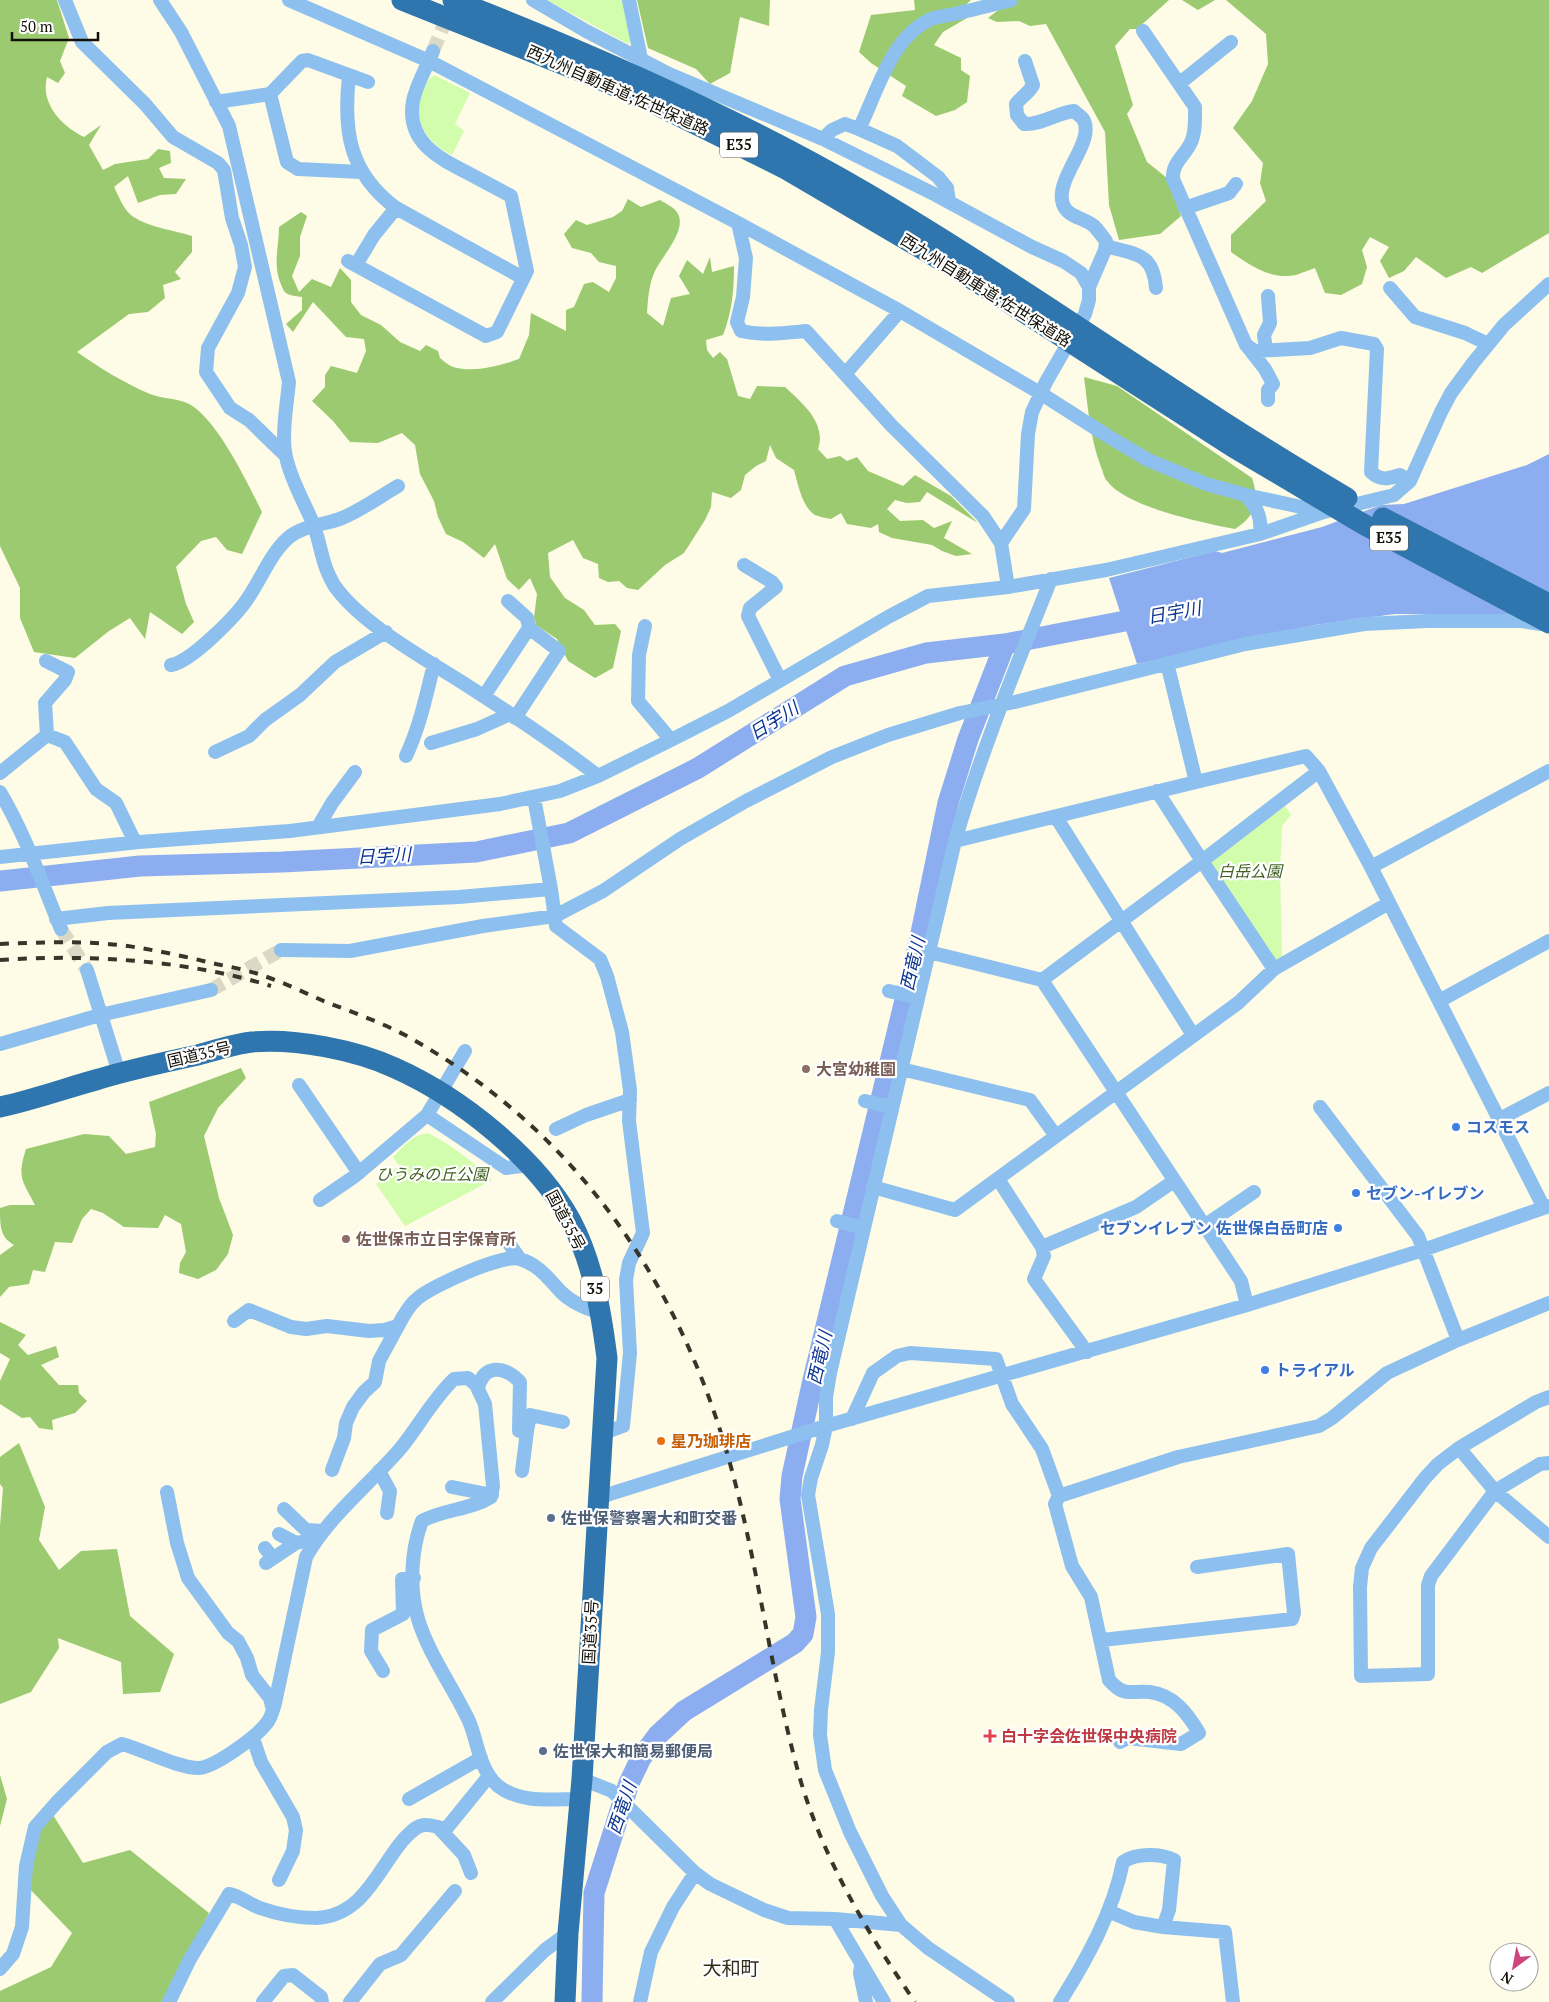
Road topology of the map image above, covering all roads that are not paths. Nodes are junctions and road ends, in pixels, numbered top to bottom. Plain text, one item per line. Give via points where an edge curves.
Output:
1 (65, 0) edge
2 (160, 0) edge
3 (289, 0) edge
4 (402, 0) edge
5 (453, 0) edge
6 (533, 0) edge
7 (629, 0) edge
8 (1011, 0) edge
9 (1143, 31) dead end
10 (1231, 42) dead end
11 (431, 56) junction
12 (641, 59) junction
13 (1025, 60) dead end
14 (349, 76) junction
15 (368, 82) dead end
16 (1180, 84) junction
17 (270, 94) junction
18 (216, 102) junction
19 (859, 128) junction
20 (823, 139) junction
21 (361, 172) junction
22 (1236, 184) dead end
23 (949, 202) junction
24 (396, 208) junction
25 (1185, 208) junction
26 (738, 223) junction
27 (1106, 246) junction
28 (523, 278) junction
29 (1549, 284) edge
30 (1088, 287) junction
31 (1156, 288) dead end
32 (1390, 288) dead end
33 (1268, 296) dead end
34 (900, 311) junction
35 (1058, 325) junction
36 (1488, 344) junction
37 (1246, 345) junction
38 (1266, 350) junction
39 (846, 372) junction
40 (1040, 393) junction
41 (1268, 400) dead end
42 (286, 456) junction
43 (1410, 481) junction
44 (398, 486) dead end
45 (1246, 495) junction
46 (1324, 512) junction
47 (314, 526) junction
48 (1260, 534) junction
49 (1001, 543) junction
50 (744, 565) dead end
51 (1050, 582) junction
52 (1008, 587) junction
53 (508, 601) dead end
54 (1547, 614) edge
55 (645, 626) dead end
56 (529, 628) junction
57 (386, 632) junction
58 (46, 661) dead end
59 (1167, 663) junction
60 (434, 664) junction
61 (172, 665) dead end
62 (780, 680) junction
63 (484, 696) junction
64 (997, 705) junction
65 (513, 716) junction
66 (47, 735) junction
67 (671, 740) junction
68 (431, 743) dead end
69 (216, 752) dead end
70 (406, 756) dead end
71 (1319, 771) junction
72 (1549, 771) edge
73 (355, 772) dead end
74 (0, 774) edge
75 (598, 776) junction
76 (1196, 782) junction
77 (1157, 791) junction
78 (0, 792) edge
79 (534, 798) junction
80 (1056, 817) junction
81 (318, 827) junction
82 (955, 840) junction
83 (135, 842) junction
84 (32, 854) junction
85 (0, 857) edge
86 (1202, 861) junction
87 (1371, 867) junction
88 (551, 889) junction
89 (1389, 903) junction
90 (555, 916) junction
91 (1121, 920) junction
92 (1549, 941) edge
93 (281, 950) tunnel mouth
94 (929, 952) junction
95 (1274, 969) junction
96 (87, 970) tunnel mouth
97 (1042, 980) junction
98 (212, 990) tunnel mouth
99 (891, 991) dead end
100 (914, 997) junction
101 (1439, 1000) junction
102 (100, 1015) junction
103 (1193, 1035) junction
104 (0, 1044) edge
105 (465, 1051) dead end
106 (901, 1069) junction
107 (119, 1073) junction
108 (299, 1085) dead end
109 (1116, 1093) junction
110 (1549, 1093) edge
111 (630, 1100) junction
112 (866, 1101) dead end
113 (0, 1106) edge
114 (889, 1107) junction
115 (1320, 1107) dead end
116 (427, 1115) junction
117 (1498, 1120) junction
118 (556, 1129) dead end
119 (1056, 1136) junction
120 (529, 1165) junction
121 (359, 1173) junction
122 (998, 1179) junction
123 (1174, 1182) junction
124 (873, 1187) junction
125 (1254, 1192) dead end
126 (320, 1200) dead end
127 (1547, 1207) edge
128 (838, 1222) dead end
129 (1204, 1226) junction
130 (860, 1227) junction
131 (505, 1238) dead end
132 (1042, 1247) junction
133 (1423, 1250) junction
134 (520, 1258) junction
135 (1549, 1303) edge
136 (1248, 1305) junction
137 (601, 1313) junction
138 (234, 1321) dead end
139 (398, 1326) junction
140 (1458, 1340) junction
141 (1087, 1352) junction
142 (1002, 1376) junction
143 (478, 1389) junction
144 (1549, 1398) edge
145 (852, 1419) junction
146 (564, 1422) dead end
147 (826, 1426) junction
148 (527, 1431) junction
149 (602, 1434) junction
150 (1459, 1448) junction
151 (1549, 1463) edge
152 (332, 1470) dead end
153 (379, 1471) junction
154 (522, 1471) dead end
155 (452, 1487) dead end
156 (1495, 1491) junction
157 (167, 1492) dead end
158 (492, 1495) junction
159 (1059, 1496) junction
160 (597, 1498) junction
161 (284, 1509) dead end
162 (387, 1513) dead end
163 (279, 1534) dead end
164 (319, 1535) junction
165 (1549, 1538) edge
166 (296, 1543) junction
167 (268, 1556) dead end
168 (1197, 1567) dead end
169 (414, 1578) junction
170 (1102, 1640) junction
171 (382, 1671) dead end
172 (273, 1710) junction
173 (253, 1738) junction
174 (1120, 1742) dead end
175 (481, 1758) junction
176 (489, 1776) junction
177 (580, 1789) junction
178 (409, 1799) dead end
179 (438, 1827) junction
180 (471, 1873) dead end
181 (695, 1873) junction
182 (279, 1880) dead end
183 (455, 1891) dead end
184 (1108, 1911) junction
185 (835, 1919) junction
186 (901, 1925) junction
187 (1163, 1927) junction
188 (568, 1932) junction
189 (861, 1963) junction
190 (0, 1969) edge
191 (169, 2002) edge
192 (263, 2002) edge
193 (322, 2002) edge
194 (350, 2002) edge
195 (492, 2002) edge
196 (565, 2002) edge
197 (640, 2002) edge
198 (866, 2002) edge
199 (884, 2002) edge
200 (1008, 2002) edge
201 (1060, 2002) edge
202 (1233, 2002) edge

1 - 42 street via 82,42 145,104 173,137 218,163 224,170 245,267 238,293 208,348 206,372 230,408 249,420
2 - 18 street via 181,32
3 - 11 street
4 - 35 highway, 西九州自動車道;佐世保道路 / E35 via 592,76 776,164
5 - 35 highway, 西九州自動車道;佐世保道路 / E35 via 574,49 808,160 917,223
6 - 12 street
7 - 12 street
8 - 19 street via 929,20 912,31 899,45
9 - 16 street
10 - 16 street
11 - 26 street
11 - 28 street via 413,100 412,117 418,134 439,158 510,196 527,271
12 - 20 street
13 - 27 street via 1033,85 1016,104 1017,115 1024,124 1033,124 1061,113 1074,112 1083,119 1086,128 1084,138 1063,185 1062,200 1065,209 1092,225 1106,241
14 - 15 street
14 - 17 street via 308,60 302,61
14 - 21 street via 347,129
16 - 25 street via 1195,107 1196,122 1192,140 1172,169
17 - 18 street
17 - 21 street via 287,162 298,169
18 - 42 street via 229,126 289,382
19 - 20 street via 845,124
19 - 23 street via 897,146 938,177 947,188
20 - 23 street
21 - 24 street
22 - 25 street via 1229,193
23 - 30 street via 1063,261 1081,273
24 - 28 street
24 - 28 street via 352,263 486,336 497,332
25 - 37 street
26 - 34 street
26 - 39 street via 746,258 743,297 736,322 741,331 776,334 806,331
27 - 30 street
27 - 31 street via 1146,259 1153,269
29 - 36 street
30 - 40 street via 1085,314
32 - 36 street via 1415,317
33 - 38 street via 1270,323 1264,335
34 - 39 street
34 - 40 street
35 - 54 highway, 西九州自動車道;佐世保道路 / E35 via 1237,440 1381,517
36 - 43 street via 1451,393
37 - 38 street via 1255,351
37 - 41 street via 1273,384 1268,390
38 - 43 street via 1310,348 1341,338 1374,344 1377,349 1371,472 1384,480 1400,475
39 - 49 street via 891,425 983,516
40 - 45 street via 1148,460 1206,484
40 - 49 street via 1028,434 1024,509
42 - 47 street
43 - 46 street via 1394,495
44 - 47 street via 360,510
45 - 46 street
45 - 48 street via 1257,508
46 - 48 street
46 - 54 street via 1403,540
47 - 57 street via 322,559 335,585 356,608
47 - 61 street via 289,537 247,600 204,644
48 - 51 street
49 - 52 street
50 - 62 street via 776,587 750,608 748,616
51 - 52 street
51 - 64 street
52 - 62 street via 928,596
53 - 56 street via 526,618
54 - 59 street via 1522,621 1364,624 1245,644
55 - 67 street via 639,654 638,701
56 - 63 street
56 - 65 street via 559,651
57 - 60 street
57 - 69 street via 336,662 249,736
58 - 66 street via 68,672 45,704
59 - 64 street
59 - 76 street
60 - 63 street
60 - 70 street via 422,717
62 - 67 street
63 - 65 street
64 - 82 street
64 - 90 street via 888,734 832,757 746,801 680,839 603,891
65 - 68 street
65 - 75 street
66 - 74 street
66 - 83 street via 65,742 96,789 116,803
67 - 75 street
71 - 76 street via 1306,756
71 - 86 street
71 - 87 street
72 - 87 street
73 - 81 street
75 - 79 street
76 - 77 street
77 - 80 street
77 - 86 street
78 - 84 street
79 - 81 street
79 - 88 street
80 - 82 street
80 - 91 street
81 - 83 street
82 - 94 street
83 - 84 street
84 - 85 street
84 - 88 street via 59,924 108,913
86 - 91 street
86 - 95 street
87 - 89 street
88 - 90 street
89 - 95 street
89 - 101 street
90 - 93 street via 350,951
90 - 111 street via 556,926 600,959 607,976 622,1032
91 - 97 street
91 - 103 street
92 - 101 street
94 - 97 street
94 - 100 street
95 - 103 street via 1238,1003
96 - 102 street
97 - 109 street
98 - 102 street
99 - 100 street
100 - 106 street
101 - 117 street
102 - 104 street
102 - 107 street
103 - 109 street
105 - 116 street
106 - 114 street
106 - 119 street via 1030,1100
107 - 113 highway, 国道35号 / 35
107 - 120 highway, 国道35号 / 35 via 252,1042 332,1048 394,1067 436,1090 488,1126
108 - 121 street
109 - 119 street
109 - 123 street
110 - 117 street
111 - 118 street
111 - 149 street via 629,1121 643,1233 629,1263 626,1280 630,1353 623,1426
112 - 114 street
114 - 124 street
115 - 133 street via 1418,1236
116 - 120 street via 506,1168
116 - 121 street
117 - 127 street
119 - 122 street
120 - 137 highway, 国道35号 / 35 via 551,1189 571,1222 588,1262
121 - 126 street
122 - 124 street via 955,1210
122 - 132 street
123 - 129 street
123 - 132 street via 1136,1208
124 - 130 street
125 - 129 street
127 - 133 street
128 - 130 street
129 - 136 street via 1241,1281
130 - 147 street via 826,1397
131 - 134 street
132 - 141 street via 1044,1256 1034,1279
133 - 136 street
133 - 140 street
134 - 137 street via 545,1273 569,1299
134 - 139 street via 494,1262 426,1292 416,1299
135 - 140 street
136 - 141 street
137 - 149 highway, 国道35号 / 35 via 607,1358
138 - 139 street via 249,1310 291,1327 306,1329 327,1326 369,1331
139 - 152 street via 379,1361 375,1382 353,1407
140 - 159 street via 1387,1373 1318,1426 1178,1457
141 - 142 street
142 - 145 street
142 - 145 street via 996,1359 910,1353 897,1356 873,1373
142 - 159 street via 1012,1404 1042,1449
143 - 148 street via 485,1373 507,1371 514,1376 520,1382 518,1431
143 - 153 street via 468,1378 454,1379
143 - 158 street via 487,1415 494,1486
144 - 150 street via 1536,1402
145 - 147 street
146 - 148 street via 530,1415
147 - 160 street
147 - 186 street via 808,1495 828,1614 828,1652 820,1735 824,1770 850,1832 882,1896
148 - 154 street
149 - 160 highway, 国道35号 / 35
150 - 156 street
150 - 156 street via 1425,1478 1371,1548 1362,1568 1361,1676 1428,1674 1428,1585 1431,1576
151 - 156 street via 1540,1464
153 - 162 street via 390,1491
153 - 164 street
155 - 158 street
156 - 165 street
157 - 172 street via 188,1578 228,1633 238,1641 252,1675 270,1698
158 - 169 street via 480,1504 442,1512 422,1521 415,1549
159 - 170 street via 1054,1504 1072,1566 1091,1597
160 - 177 highway, 国道35号 / 35
161 - 164 street via 306,1530
163 - 166 street
164 - 166 street
164 - 172 street via 306,1557
166 - 167 street
168 - 170 street via 1288,1554 1292,1619
169 - 171 street via 402,1579 403,1614 372,1630 370,1651
169 - 175 street via 418,1618 469,1721
170 - 174 street via 1109,1680 1118,1690 1128,1694 1160,1694 1176,1702 1200,1733 1181,1744 1128,1738
172 - 173 street via 268,1723
173 - 182 street via 260,1762 296,1830 293,1851
173 - 190 street via 218,1761 200,1768 122,1744 107,1752 35,1827 26,1866 22,1926 13,1954
175 - 176 street
175 - 178 street
176 - 177 street via 514,1796 540,1799
176 - 179 street via 446,1829
177 - 181 street via 612,1790
177 - 188 highway, 国道35号 / 35
179 - 180 street via 464,1855
179 - 191 street via 425,1824 415,1828 358,1901 338,1912 318,1918 296,1917 259,1908 229,1894 190,1959
181 - 185 street via 710,1884 788,1918
181 - 197 street via 673,1907 651,1952
183 - 194 street via 401,1955 380,1964
184 - 187 street via 1134,1922
184 - 187 street via 1123,1862 1145,1856 1166,1856 1174,1860 1169,1910
184 - 201 street
185 - 186 street
185 - 189 street
186 - 200 street via 928,1948
187 - 202 street via 1225,1932
188 - 195 street
188 - 196 highway, 国道35号 / 35
189 - 198 street
189 - 199 street
192 - 193 street via 284,1976 293,1975 321,1997

